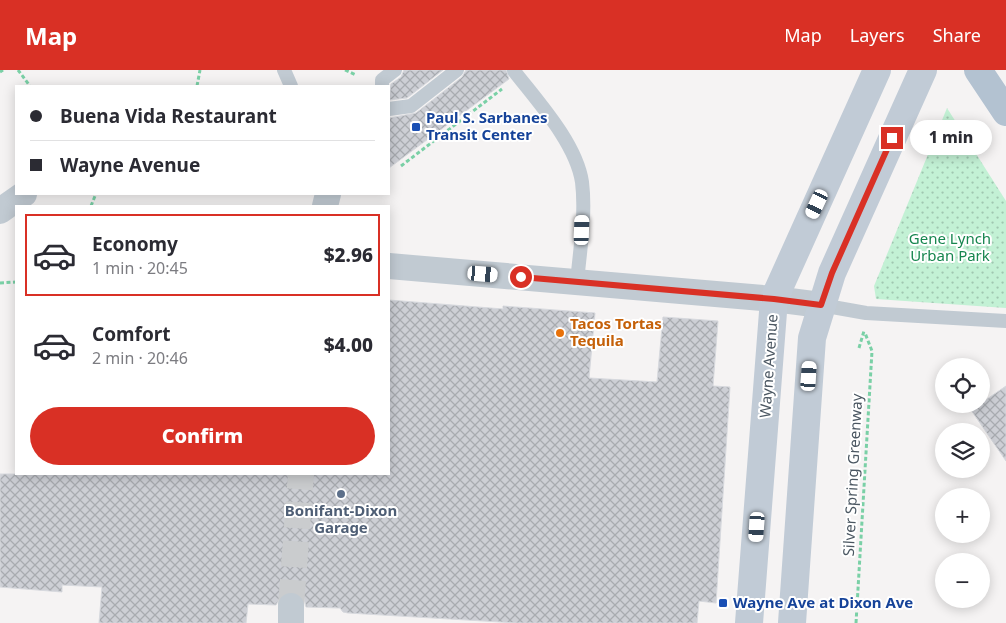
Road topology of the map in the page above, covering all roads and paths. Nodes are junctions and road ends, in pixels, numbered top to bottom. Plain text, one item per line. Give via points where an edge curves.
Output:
1 (3, 70) edge
2 (18, 70) edge
3 (200, 70) edge
4 (284, 70) edge
5 (345, 70) edge
6 (394, 70) edge
7 (457, 70) edge
8 (877, 70) edge
9 (923, 70) edge
10 (978, 70) edge
11 (0, 72) edge
12 (516, 74) joint
13 (356, 75) dead end
14 (29, 85) edge
15 (197, 85) edge
16 (291, 85) edge
17 (382, 85) edge
18 (390, 109) edge
19 (1006, 112) edge
20 (401, 166) dead end
21 (23, 195) edge
22 (95, 196) dead end
23 (91, 205) edge
24 (0, 211) edge
25 (390, 266) edge
26 (15, 282) edge
27 (577, 282) junction
28 (0, 283) edge
29 (774, 299) junction
30 (821, 305) junction
31 (1006, 322) edge
32 (859, 348) dead end
33 (749, 623) edge
34 (792, 623) edge
35 (856, 623) edge

1 - 11 path
2 - 14 path
3 - 15 path
4 - 16 lane
5 - 13 path
6 - 17 lane via 382,80
7 - 18 lane via 411,106
8 - 29 street, Wayne Avenue
9 - 30 street via 832,273
10 - 19 main road
12 - 20 path
12 - 27 lane via 570,146 578,166 583,197
21 - 24 street
22 - 23 path
25 - 27 street
26 - 28 path
27 - 29 street
29 - 30 street
29 - 33 street, Wayne Avenue
30 - 31 lane via 866,312
30 - 34 street via 812,338
32 - 35 path, Silver Spring Greenway via 864,330 872,351

